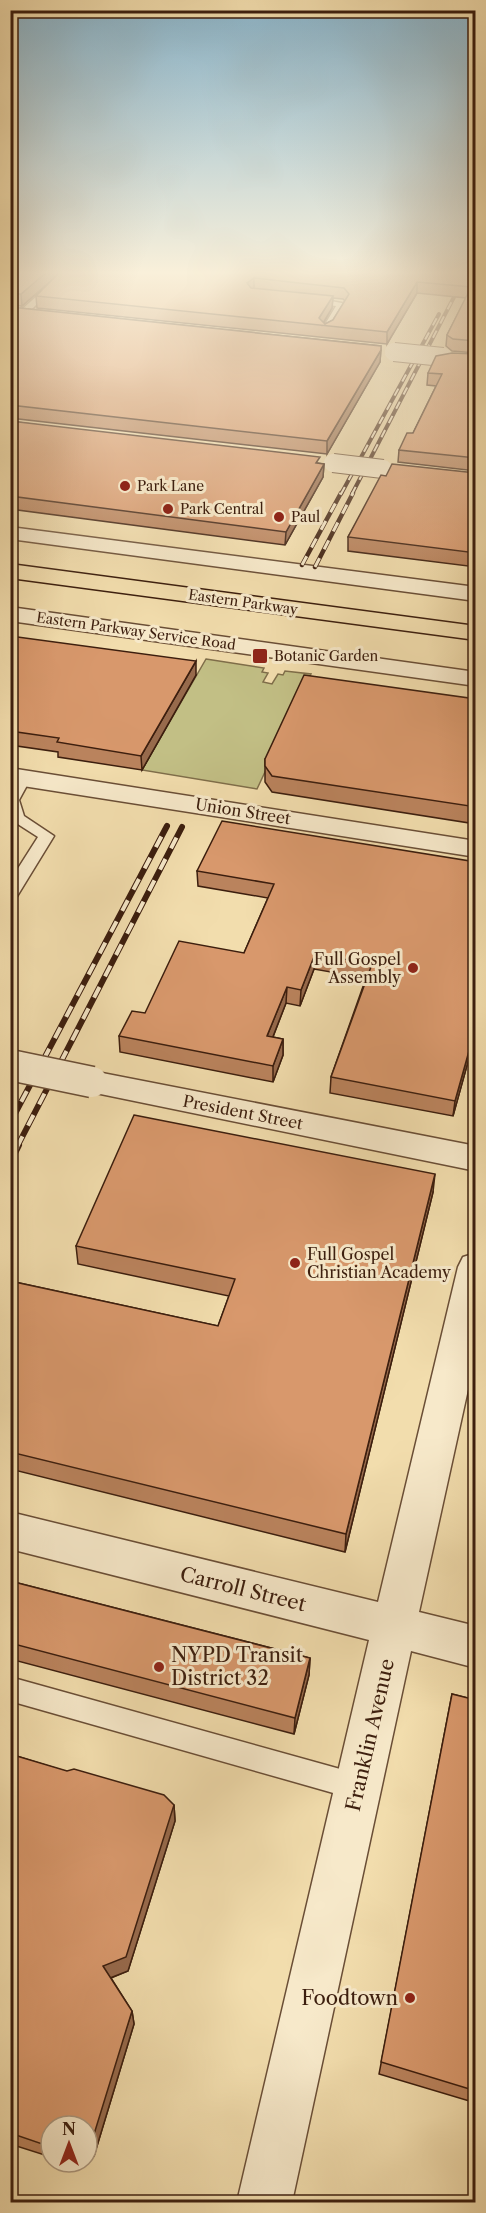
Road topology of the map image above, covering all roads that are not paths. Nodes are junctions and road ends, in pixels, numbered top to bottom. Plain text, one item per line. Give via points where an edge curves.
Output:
1 (310, 460) edge
2 (406, 471) edge
3 (10, 533) edge
4 (10, 571) edge
5 (476, 594) edge
6 (10, 614) edge
7 (476, 633) edge
8 (476, 679) edge
9 (17, 777) edge
10 (476, 849) edge
11 (10, 895) edge
12 (10, 1065) edge
13 (476, 1159) edge
14 (476, 1267) edge
15 (10, 1530) edge
16 (394, 1627) junction
17 (476, 1647) edge
18 (10, 1689) edge
19 (358, 1787) junction
20 (264, 2202) edge

1 - 2 street, bridge
3 - 5 street
4 - 7 main road, Eastern Parkway
6 - 8 street, Eastern Parkway Service Road
9 - 10 street, Union Street
9 - 11 lane via 12,800 17,818 46,836
12 - 13 street, President Street, bridge
14 - 16 street, Franklin Avenue
15 - 16 street, Carroll Street
16 - 17 street, Carroll Street
16 - 19 street, Franklin Avenue
18 - 19 lane
19 - 20 street, Franklin Avenue

